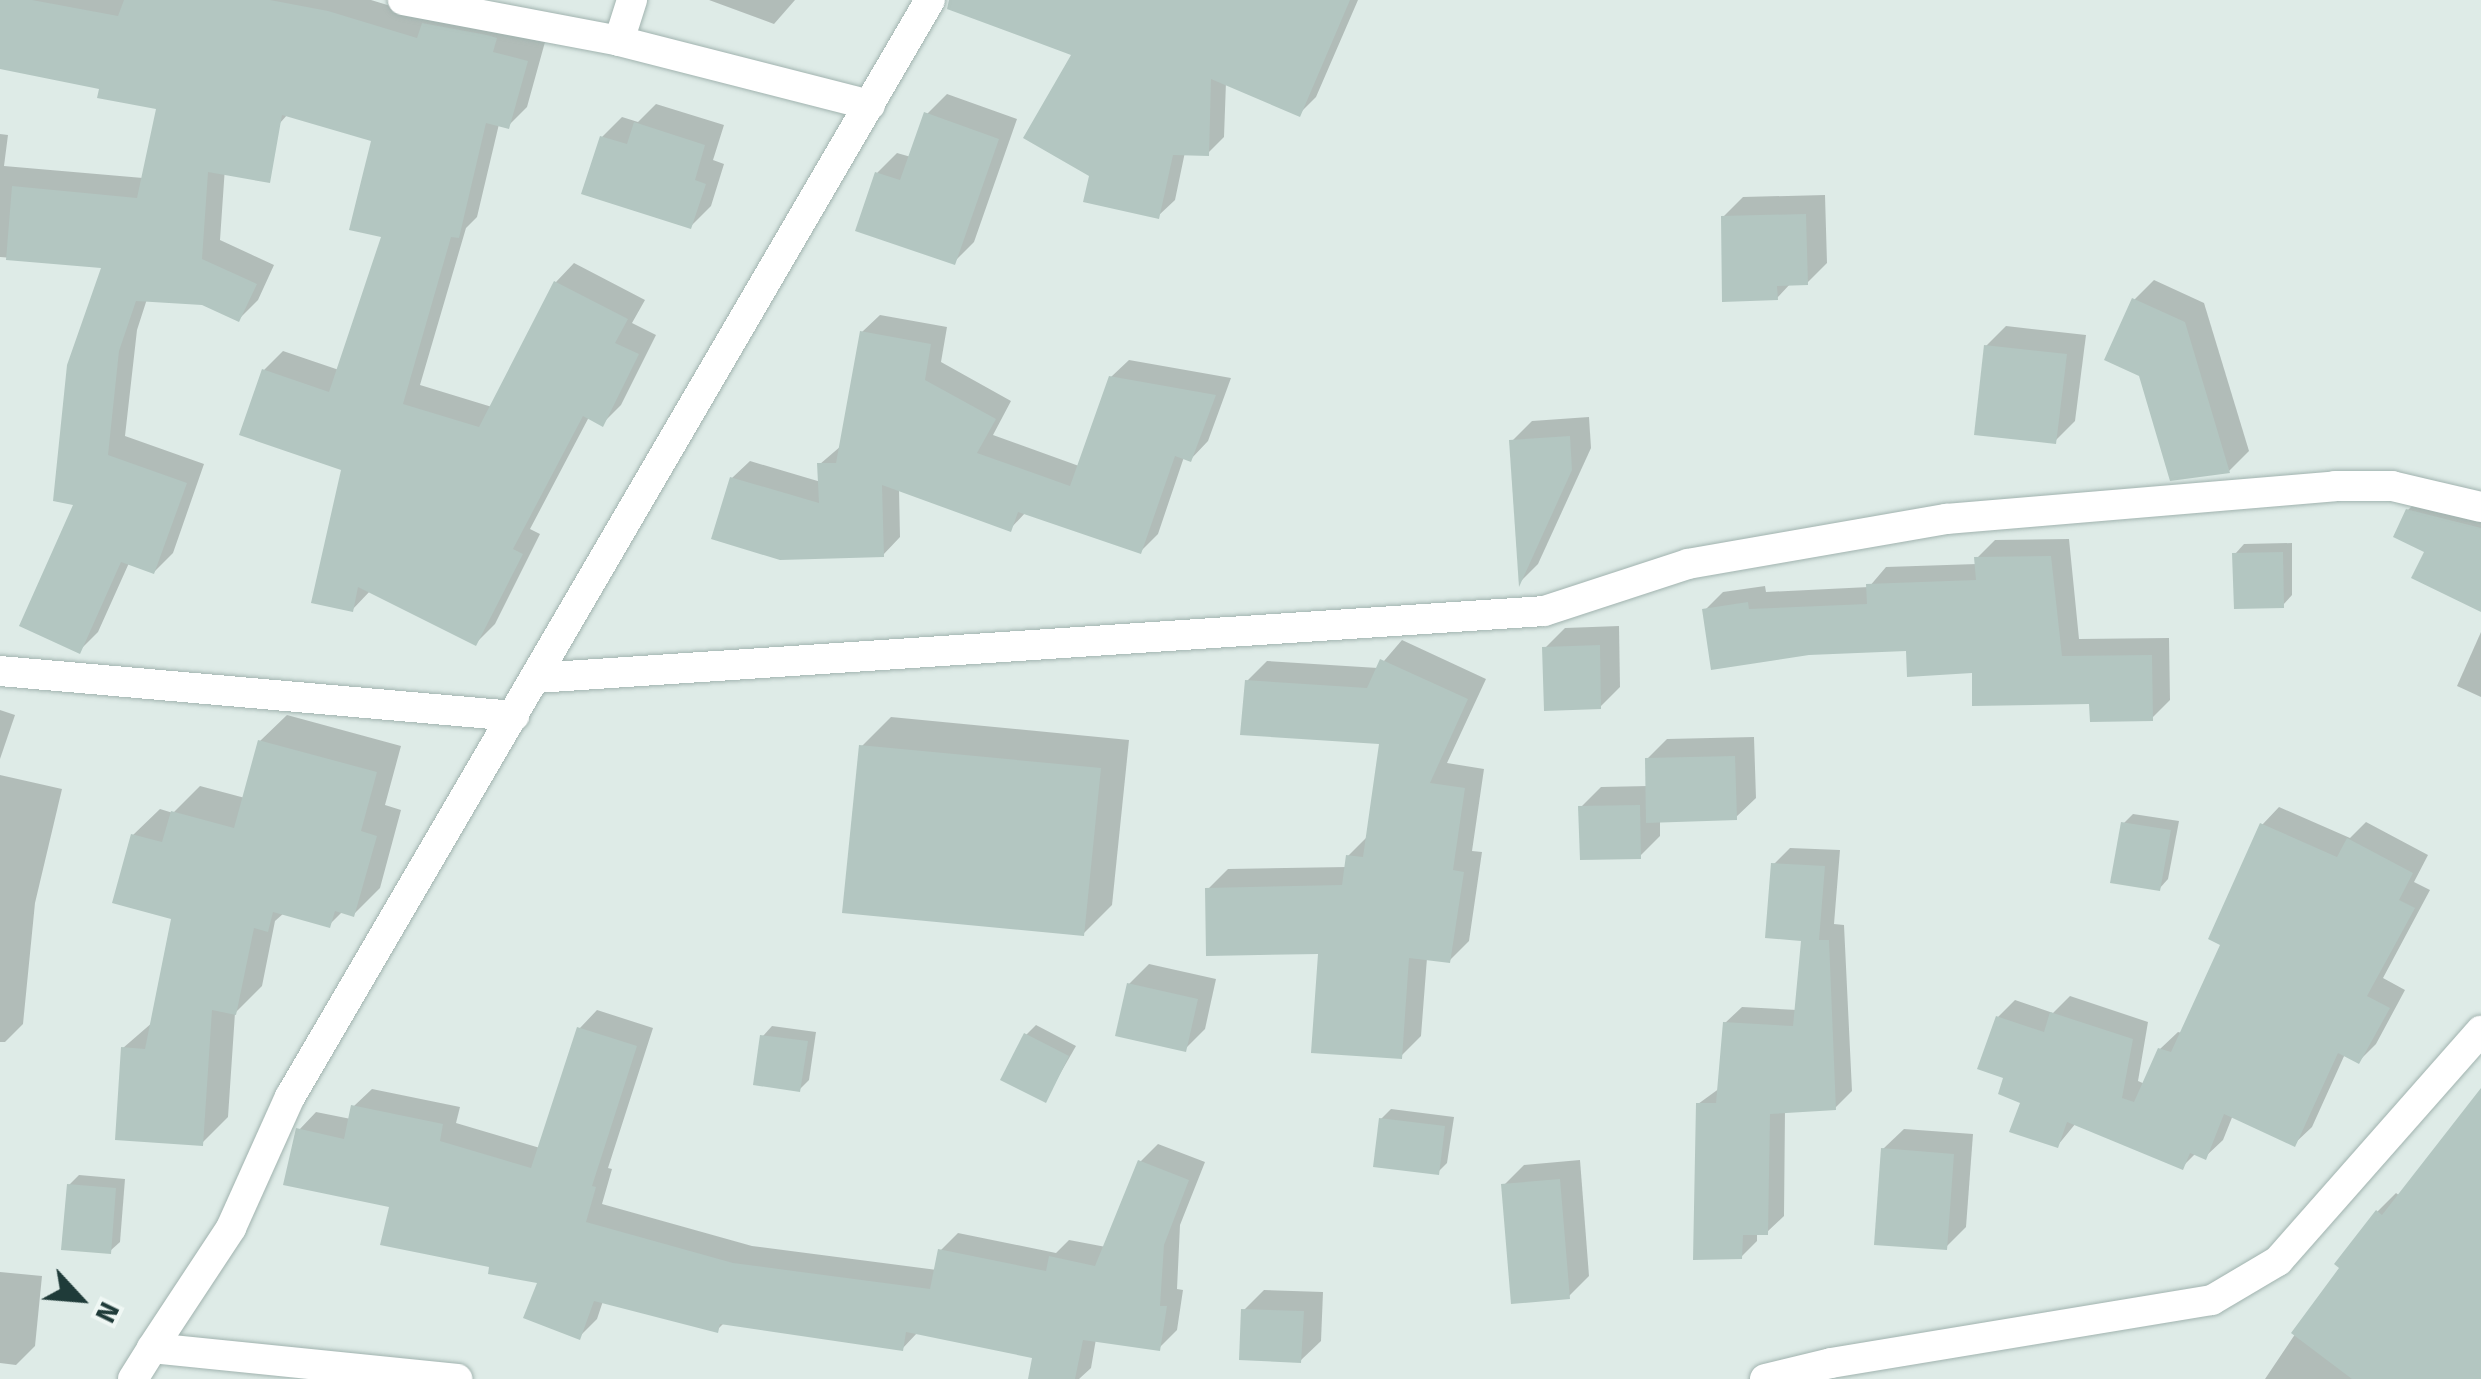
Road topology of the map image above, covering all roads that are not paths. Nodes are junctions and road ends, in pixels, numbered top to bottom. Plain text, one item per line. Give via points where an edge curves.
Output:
1 (403, 0) edge
2 (632, 0) edge
3 (930, 0) edge
4 (619, 41) junction
5 (870, 105) junction
6 (2481, 507) edge
7 (0, 671) edge
8 (536, 678) junction
9 (514, 716) junction
10 (2481, 1031) edge
11 (152, 1348) junction
12 (132, 1379) edge
13 (457, 1379) edge
14 (1766, 1379) edge

1 - 4 street
2 - 4 street
3 - 5 street
4 - 5 street
5 - 8 street
6 - 8 street via 2392,486 2354,486 1946,519 1688,564 1544,611
7 - 9 street
8 - 9 street
9 - 11 street via 290,1097 231,1228
10 - 14 street via 2278,1261 2212,1300
11 - 12 street
11 - 13 street

